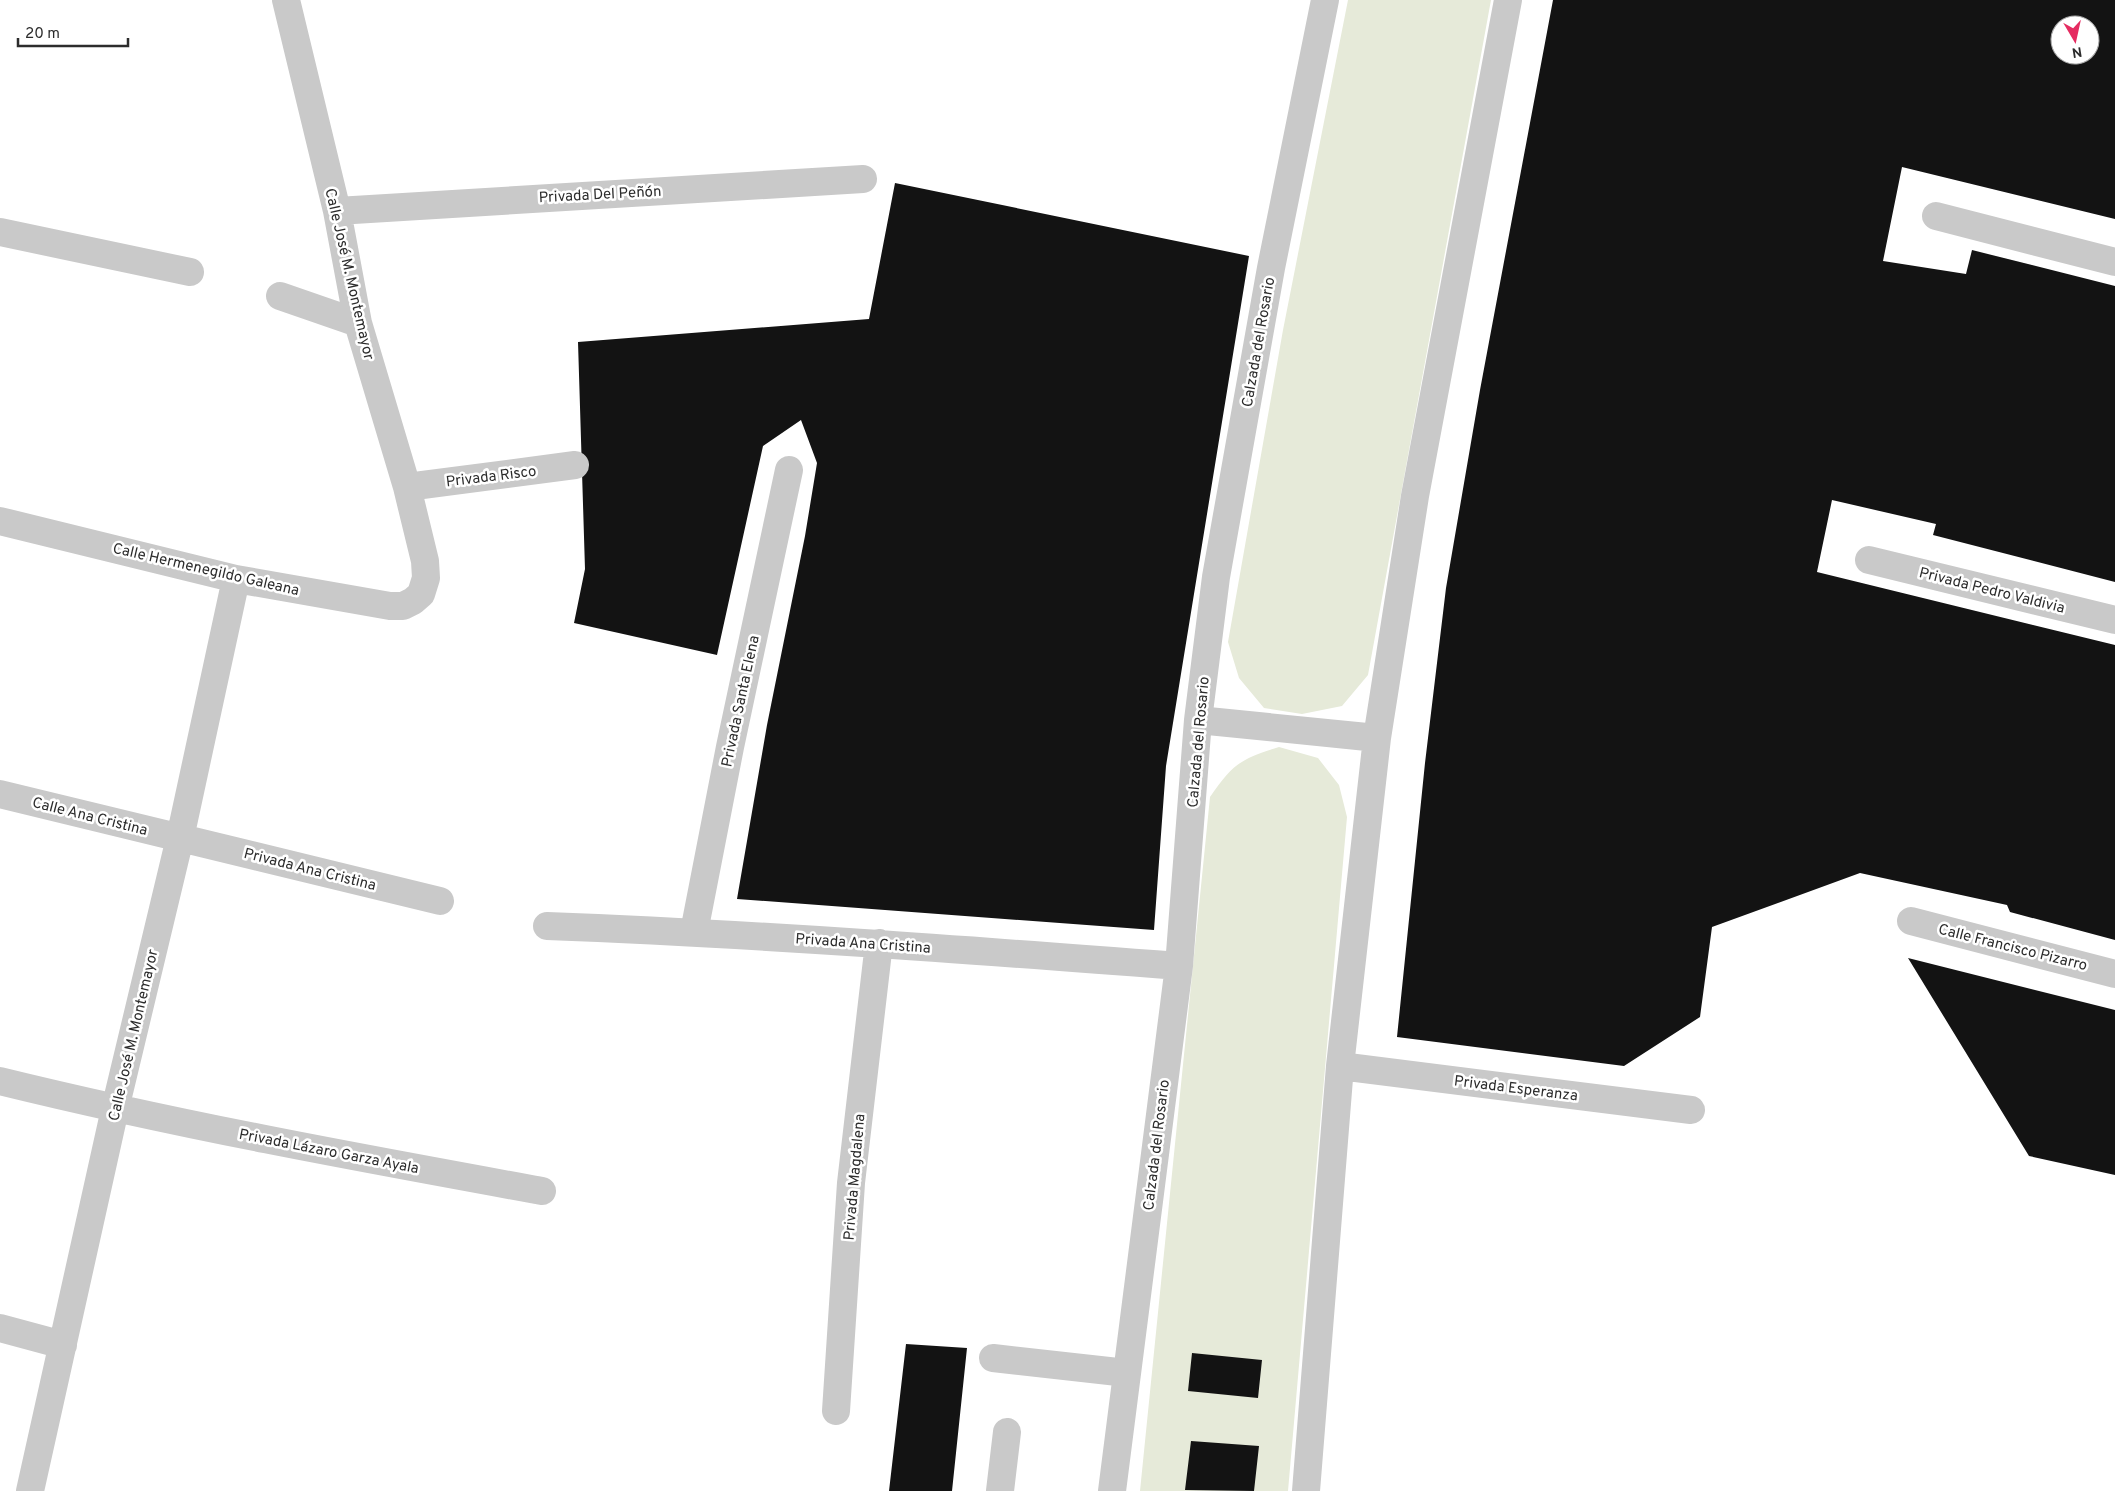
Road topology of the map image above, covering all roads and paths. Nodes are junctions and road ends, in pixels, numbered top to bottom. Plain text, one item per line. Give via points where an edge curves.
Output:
1 (286, 0) edge
2 (1325, 0) edge
3 (1508, 0) edge
4 (863, 179) dead end
5 (337, 211) junction
6 (1936, 216) dead end
7 (0, 232) edge
8 (2115, 262) edge
9 (190, 272) dead end
10 (280, 296) dead end
11 (358, 322) junction
12 (575, 466) dead end
13 (789, 470) dead end
14 (407, 487) junction
15 (0, 521) edge
16 (1869, 560) dead end
17 (236, 579) junction
18 (413, 601) joint
19 (2115, 620) edge
20 (1198, 720) junction
21 (1377, 738) junction
22 (0, 794) edge
23 (180, 838) junction
24 (440, 901) dead end
25 (1911, 921) dead end
26 (547, 926) dead end
27 (694, 932) junction
28 (879, 943) junction
29 (1179, 966) junction
30 (2115, 974) edge
31 (1340, 1066) junction
32 (0, 1081) edge
33 (115, 1109) junction
34 (1691, 1110) dead end
35 (542, 1191) dead end
36 (0, 1328) edge
37 (63, 1345) junction
38 (993, 1358) dead end
39 (1127, 1373) junction
40 (836, 1411) dead end
41 (1007, 1432) dead end
42 (30, 1491) edge
43 (1000, 1491) edge
44 (1112, 1491) edge
45 (1306, 1491) edge

1 - 5 street, Calle José M. Montemayor
2 - 20 street, Calzada del Rosario via 1271,268 1219,558
3 - 21 street via 1415,496
4 - 5 street, Privada Del Peñón
5 - 11 street, Calle José M. Montemayor
6 - 8 street
7 - 9 street
10 - 11 street
11 - 14 street, Calle José M. Montemayor
12 - 14 street, Privada Risco
13 - 27 street, Privada Santa Elena
14 - 18 street, Calle José M. Montemayor via 426,578 421,594
15 - 17 street, Calle Hermenegildo Galeana
16 - 19 street, Privada Pedro Valdivia
17 - 18 street, Calle Hermenegildo Galeana via 390,606 403,606
17 - 23 street, Calle José M. Montemayor
20 - 21 street
20 - 29 street, Calzada del Rosario
21 - 31 street
22 - 23 street, Calle Ana Cristina
23 - 24 street, Privada Ana Cristina
23 - 33 street, Calle José M. Montemayor
25 - 30 street, Calle Francisco Pizarro
26 - 27 street, Privada Ana Cristina
27 - 28 street, Privada Ana Cristina
28 - 29 street, Privada Ana Cristina
28 - 40 street, Privada Magdalena via 852,1183
29 - 39 street, Calzada del Rosario
31 - 34 street, Privada Esperanza
31 - 45 street
32 - 33 street, Privada Lázaro Garza Ayala
33 - 35 street, Privada Lázaro Garza Ayala via 346,1156
33 - 37 street, Calle José M. Montemayor
36 - 37 street
37 - 42 street, Calle José M. Montemayor
38 - 39 street
39 - 44 street, Calzada del Rosario
41 - 43 street

